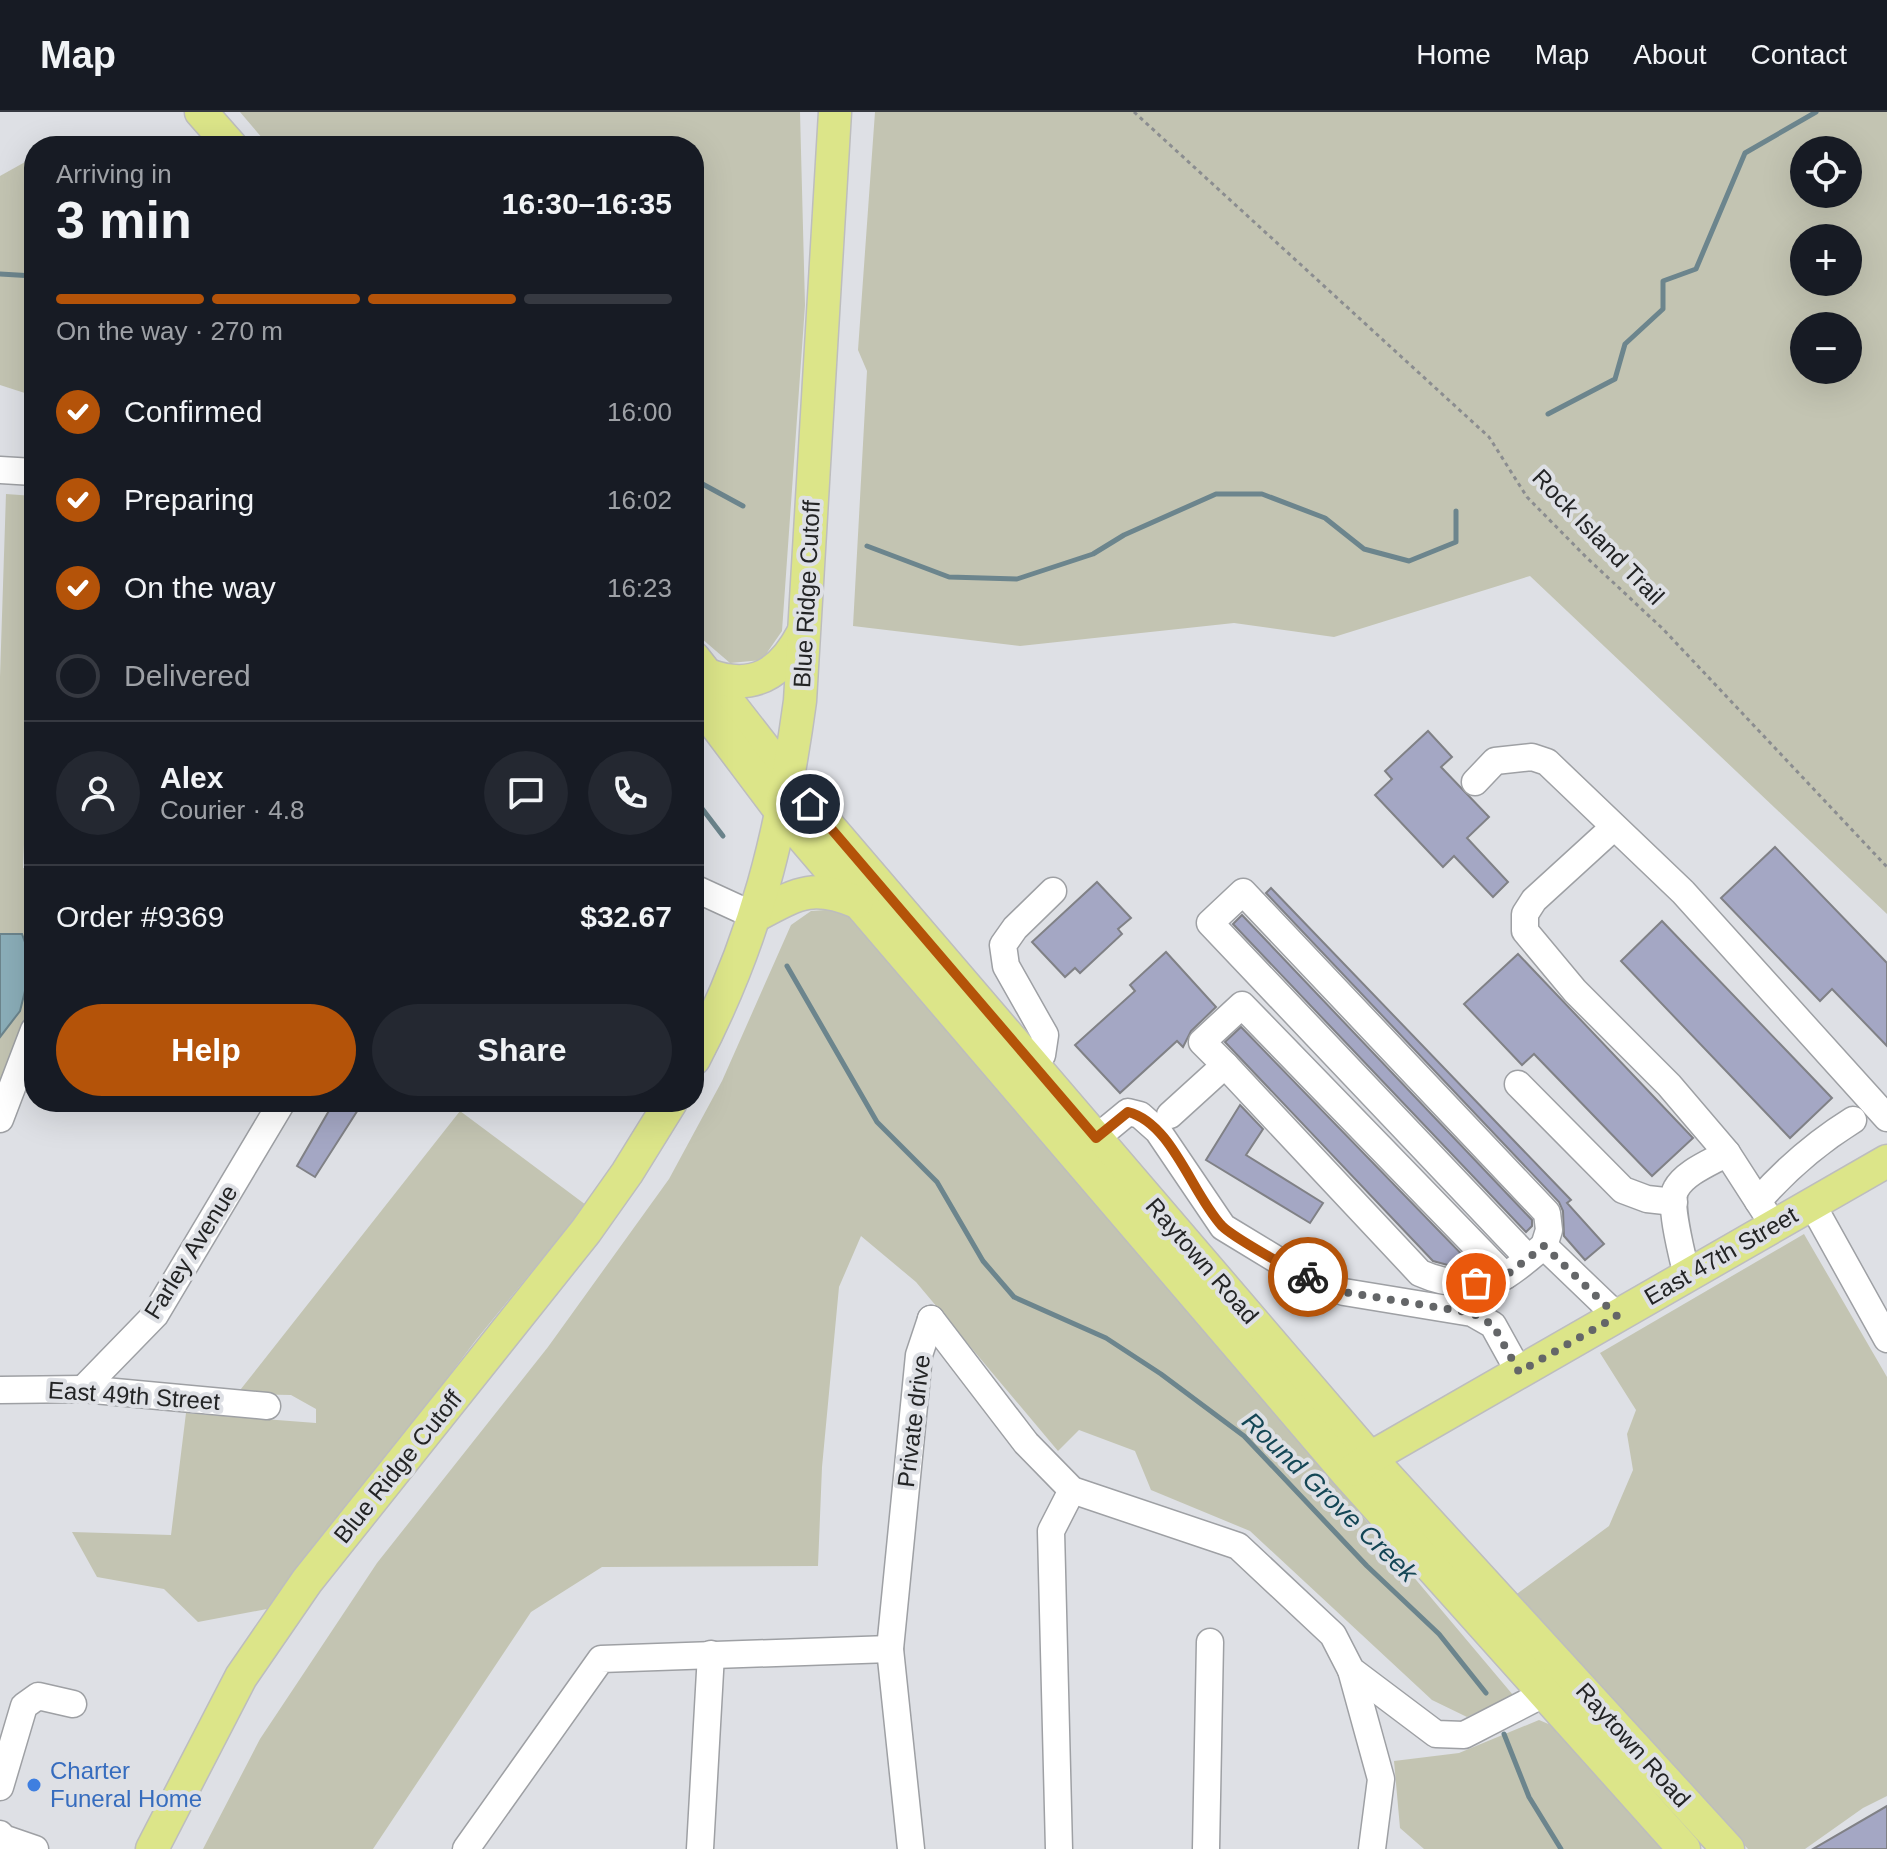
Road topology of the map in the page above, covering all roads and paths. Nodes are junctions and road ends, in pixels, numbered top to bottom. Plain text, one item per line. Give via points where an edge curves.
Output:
1 (201, 112) edge
2 (835, 112) edge
3 (1134, 112) edge
4 (222, 136) edge
5 (0, 470) edge
6 (24, 471) edge
7 (803, 633) junction
8 (704, 677) edge
9 (704, 682) edge
10 (704, 684) edge
11 (789, 780) junction
12 (1475, 782) dead end
13 (782, 813) junction
14 (1614, 827) junction
15 (1887, 867) edge
16 (1053, 891) dead end
17 (704, 893) edge
18 (857, 902) junction
19 (755, 916) junction
20 (704, 1040) edge
21 (24, 1056) edge
22 (1225, 1065) junction
23 (1025, 1076) junction
24 (1518, 1084) dead end
25 (276, 1112) edge
26 (665, 1112) edge
27 (1170, 1115) dead end
28 (1887, 1118) edge
29 (0, 1119) edge
30 (1853, 1120) dead end
31 (1085, 1147) junction
32 (1727, 1153) junction
33 (1887, 1161) edge
34 (1674, 1202) junction
35 (1812, 1204) junction
36 (1766, 1213) junction
37 (1536, 1252) junction
38 (1505, 1276) junction
39 (1687, 1276) junction
40 (1880, 1309) edge
41 (1617, 1316) junction
42 (1887, 1339) edge
43 (1519, 1372) junction
44 (83, 1389) junction
45 (0, 1390) edge
46 (267, 1406) dead end
47 (1359, 1466) junction
48 (1072, 1490) junction
49 (1210, 1642) dead end
50 (890, 1649) junction
51 (711, 1654) junction
52 (1351, 1670) junction
53 (1573, 1679) junction
54 (1544, 1694) junction
55 (73, 1704) dead end
56 (0, 1787) edge
57 (1, 1840) edge
58 (35, 1849) edge
59 (152, 1849) edge
60 (466, 1849) edge
61 (700, 1849) edge
62 (911, 1849) edge
63 (1059, 1849) edge
64 (1206, 1849) edge
65 (1372, 1849) edge
66 (1684, 1849) edge
67 (1728, 1849) edge

1 - 4 main road
2 - 7 main road, Blue Ridge Cutoff
3 - 15 path, Rock Island Trail via 1489,437 1527,497 1663,629
5 - 6 street
7 - 8 main road via 786,661 761,678
7 - 11 main road, Blue Ridge Cutoff
9 - 11 main road, Raytown Road
10 - 13 main road, Raytown Road
11 - 13 main road, Blue Ridge Cutoff
11 - 23 main road, Raytown Road
12 - 14 street via 1495,761 1532,757 1547,762
13 - 18 main road, Raytown Road
13 - 19 main road, Blue Ridge Cutoff
14 - 28 street via 1683,892
14 - 32 street via 1534,900 1525,914 1525,931
16 - 23 street via 1003,945 1006,966 1045,1035 1042,1055
17 - 19 street
18 - 19 main road via 821,890
18 - 23 main road, Raytown Road
19 - 20 main road, Blue Ridge Cutoff
21 - 29 street
22 - 27 street
22 - 38 street via 1420,1273 1442,1283
22 - 38 street via 1202,1042 1242,1005
23 - 31 main road, Raytown Road
24 - 34 street via 1623,1190
25 - 44 street, Farley Avenue via 155,1315
26 - 59 main road, Blue Ridge Cutoff via 586,1231 307,1581 241,1677
30 - 36 street via 1786,1169
31 - 43 street via 1128,1112 1140,1115 1158,1131 1223,1227 1297,1272 1344,1292 1472,1313 1493,1325
31 - 47 main road, Raytown Road
32 - 34 street via 1688,1176 1676,1188
32 - 36 street
33 - 35 main road, East 47th Street
34 - 39 street
35 - 36 main road, East 47th Street
35 - 40 street
36 - 39 main road, East 47th Street
37 - 37 street via 1549,1230 1547,1213 1243,892 1210,923
37 - 38 street
37 - 41 street
39 - 41 main road, East 47th Street
40 - 42 street
41 - 43 main road, East 47th Street
43 - 47 main road, East 47th Street
44 - 45 street, East 49th Street
44 - 46 street, East 49th Street
47 - 53 main road, Raytown Road
47 - 54 main road, Raytown Road
48 - 50 street, Private drive via 1026,1443 931,1319 919,1355
48 - 52 street, Private drive via 1238,1546 1333,1635
48 - 63 street via 1051,1531
49 - 64 street
50 - 51 street
50 - 62 street, Private drive
51 - 60 street via 601,1659
51 - 61 street
52 - 54 street, Private drive via 1436,1734 1464,1735
52 - 65 street, Private drive via 1381,1779
53 - 54 street, Private drive
53 - 67 main road, Raytown Road
54 - 66 main road, Raytown Road
55 - 56 street via 38,1696 24,1706
57 - 58 street

